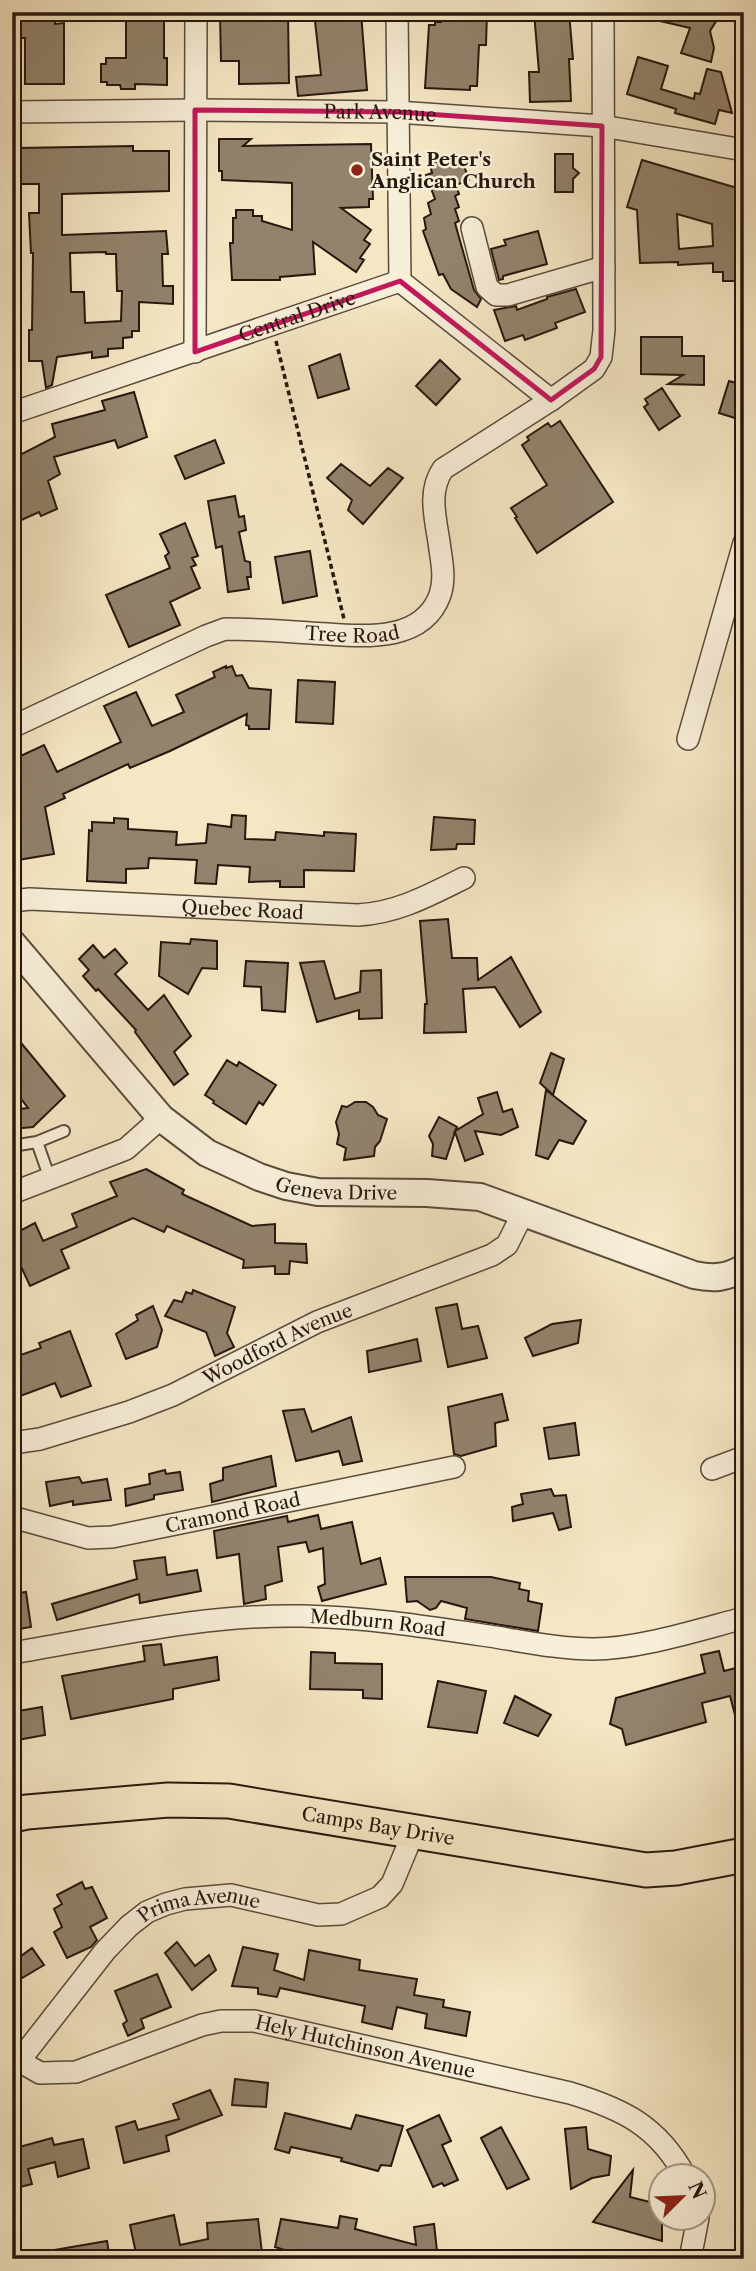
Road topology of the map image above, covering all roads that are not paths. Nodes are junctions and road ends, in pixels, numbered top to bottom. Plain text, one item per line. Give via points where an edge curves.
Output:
1 (196, 12) edge
2 (397, 12) edge
3 (603, 12) edge
4 (195, 110) junction
5 (12, 112) edge
6 (397, 112) junction
7 (603, 126) junction
8 (744, 150) edge
9 (472, 228) dead end
10 (604, 267) junction
11 (400, 281) junction
12 (195, 352) junction
13 (551, 400) junction
14 (12, 413) edge
15 (744, 543) edge
16 (12, 727) edge
17 (688, 740) dead end
18 (464, 878) dead end
19 (12, 901) edge
20 (12, 943) edge
21 (161, 1118) junction
22 (64, 1131) dead end
23 (37, 1142) junction
24 (12, 1146) edge
25 (50, 1179) junction
26 (12, 1193) edge
27 (523, 1213) junction
28 (744, 1268) edge
29 (12, 1443) edge
30 (744, 1457) edge
31 (454, 1467) dead end
32 (712, 1469) dead end
33 (12, 1517) edge
34 (744, 1618) edge
35 (12, 1653) edge
36 (12, 1815) edge
37 (414, 1831) junction
38 (744, 1854) edge
39 (17, 2066) edge
40 (677, 2162) edge
41 (695, 2232) edge
42 (690, 2259) edge

1 - 4 street
2 - 6 street
3 - 7 street
4 - 5 street, Park Avenue
4 - 6 street, Park Avenue
4 - 12 street
6 - 7 street, Park Avenue
6 - 11 street
7 - 8 street, Park Avenue
7 - 10 street
9 - 10 street via 487,287 496,295
10 - 13 street via 601,357 594,369
11 - 12 street, Central Drive
11 - 13 street
12 - 14 street, Central Drive
13 - 16 street, Tree Road via 443,469 436,480 434,505 443,579 434,607 412,627 376,636 225,629
15 - 17 street
18 - 19 street, Quebec Road via 379,914
20 - 21 street, Geneva Drive
21 - 25 street via 126,1149
21 - 27 street, Geneva Drive via 208,1153 286,1186 318,1192 467,1195
22 - 23 lane
23 - 24 lane
23 - 25 lane
25 - 26 street
27 - 28 street, Geneva Drive via 694,1275 714,1279
27 - 29 street, Woodford Avenue via 507,1245 492,1255 317,1322 173,1395 40,1439
30 - 32 street
31 - 33 street, Cramond Road via 112,1536 88,1538
34 - 35 street, Medburn Road via 646,1642 593,1649 375,1621 261,1617 207,1620
36 - 37 main road, Camps Bay Drive via 168,1800 229,1801
37 - 38 main road, Camps Bay Drive via 646,1870
37 - 39 street, Prima Avenue via 392,1884 380,1897 341,1914 318,1915 230,1895 185,1899 147,1912 105,1951
39 - 40 street, Hely Hutchinson Avenue via 40,2073 76,2072 202,2025 254,2021 595,2101 648,2128
41 - 42 street

